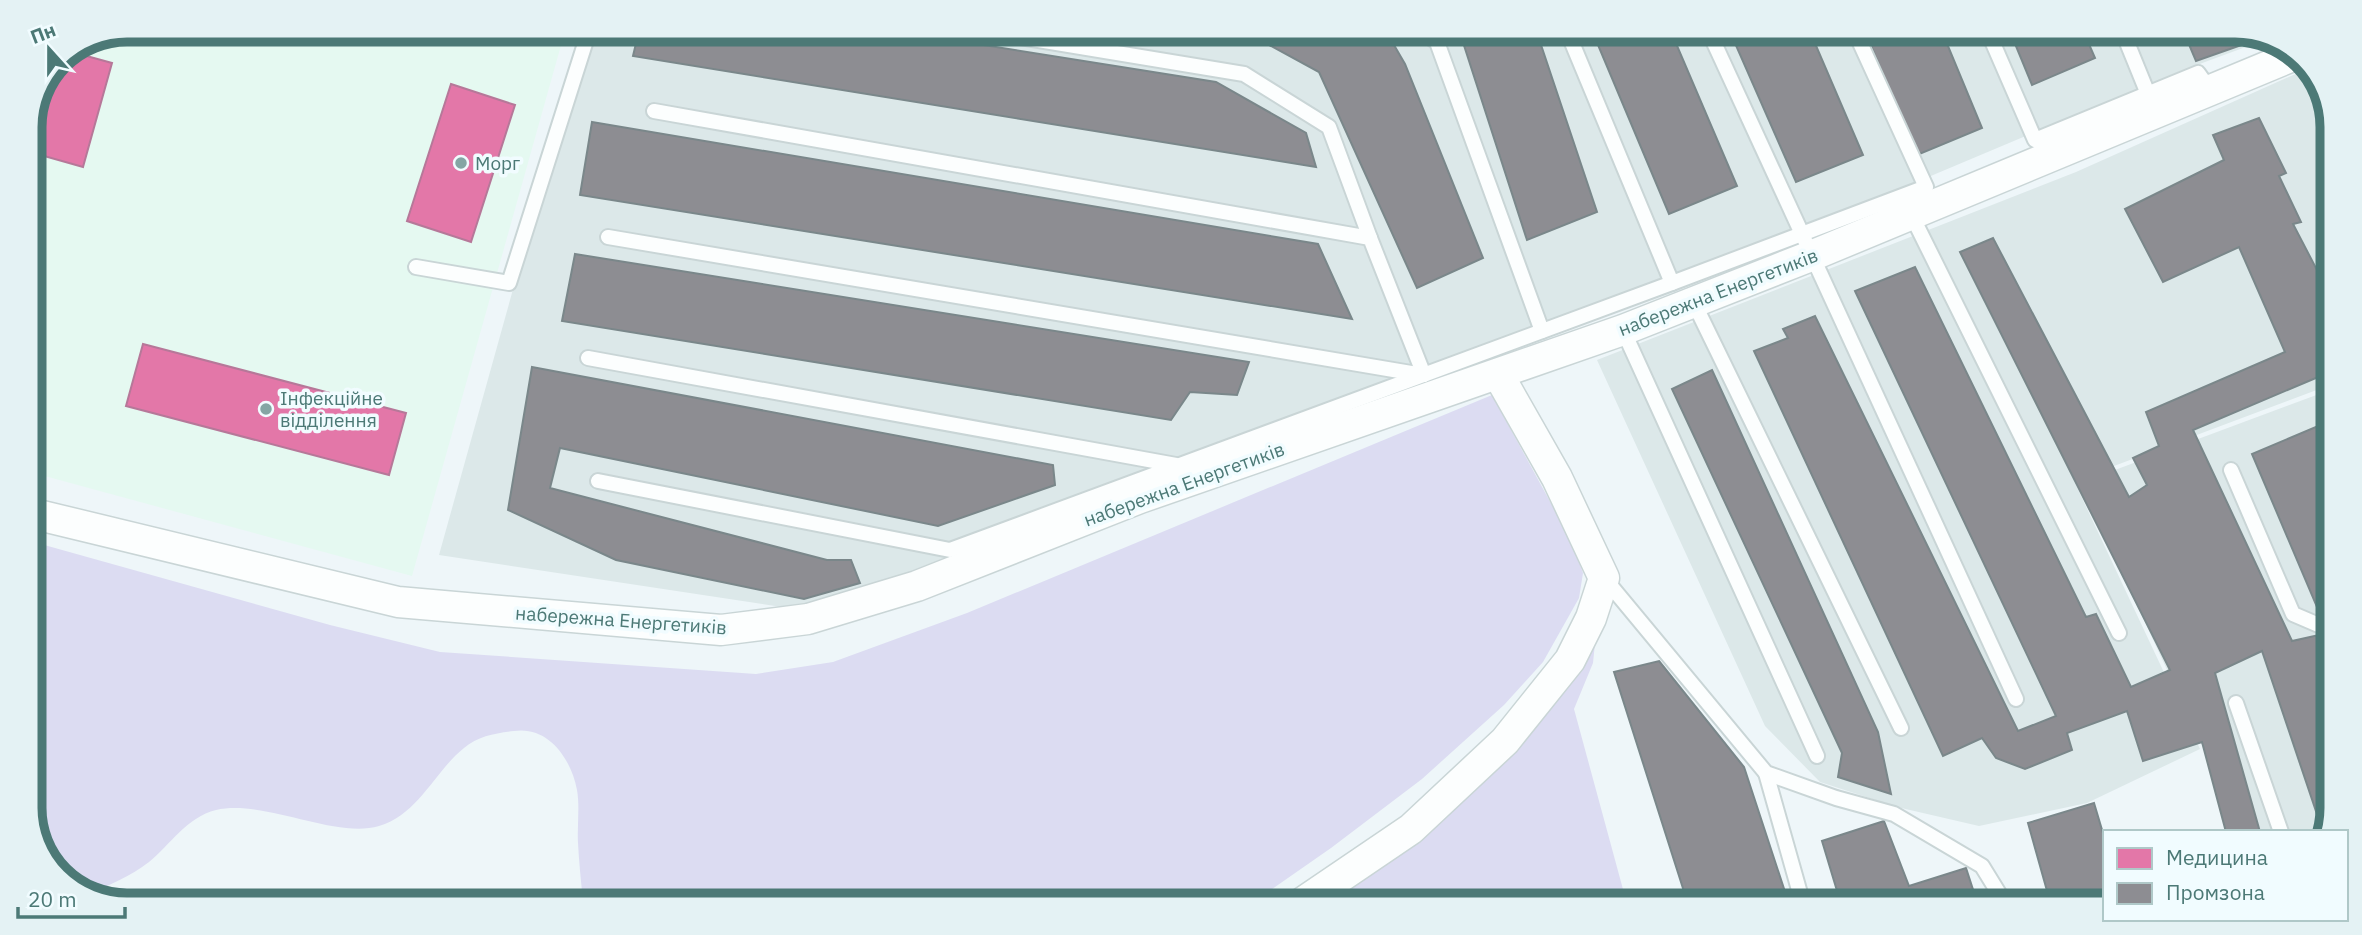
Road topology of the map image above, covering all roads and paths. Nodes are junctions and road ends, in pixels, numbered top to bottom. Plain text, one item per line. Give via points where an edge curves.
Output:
1 (586, 42) edge
2 (1050, 42) edge
3 (1437, 42) edge
4 (1572, 42) edge
5 (1714, 42) edge
6 (1860, 42) edge
7 (1992, 42) edge
8 (2126, 42) edge
9 (2285, 59) edge
10 (2211, 91) junction
11 (2148, 94) junction
12 (654, 111) dead end
13 (1911, 214) junction
14 (608, 237) dead end
15 (1370, 238) junction
16 (1806, 245) junction
17 (416, 267) dead end
18 (1672, 283) junction
19 (1694, 303) junction
20 (1622, 330) junction
21 (1542, 331) junction
22 (588, 358) dead end
23 (1498, 374) junction
24 (1424, 375) junction
25 (1178, 465) junction
26 (2231, 470) dead end
27 (598, 481) dead end
28 (42, 516) edge
29 (1604, 578) junction
30 (2320, 626) edge
31 (2119, 633) dead end
32 (2016, 699) dead end
33 (2236, 702) dead end
34 (1901, 727) dead end
35 (1817, 756) dead end
36 (1766, 772) junction
37 (2280, 830) edge
38 (1317, 893) edge
39 (1800, 893) edge
40 (1999, 893) edge

1 - 17 lane via 509,284
2 - 15 lane via 1244,74 1329,127
3 - 21 lane
4 - 18 lane
5 - 16 lane
6 - 16 lane via 1926,187
7 - 11 lane via 2035,140
8 - 11 lane
9 - 10 street, набережна Енергетиків
10 - 11 lane via 2198,73
10 - 13 street, набережна Енергетиків
12 - 15 lane
13 - 16 street, набережна Енергетиків
13 - 31 lane
14 - 24 lane
15 - 24 lane
16 - 18 lane
16 - 19 street, набережна Енергетиків
16 - 32 lane
18 - 21 lane
19 - 20 street, набережна Енергетиків
19 - 34 lane
20 - 23 street, набережна Енергетиків
20 - 35 lane
21 - 24 lane
22 - 25 lane
23 - 28 street, набережна Енергетиків via 1140,498 917,586 808,619 720,629 398,603
23 - 29 street via 1557,478
24 - 25 lane
25 - 27 lane via 950,550
26 - 30 lane via 2293,614
29 - 36 lane
29 - 38 street via 1570,660 1505,741 1411,829
33 - 37 lane
36 - 39 lane
36 - 40 lane via 1894,814 1982,866

